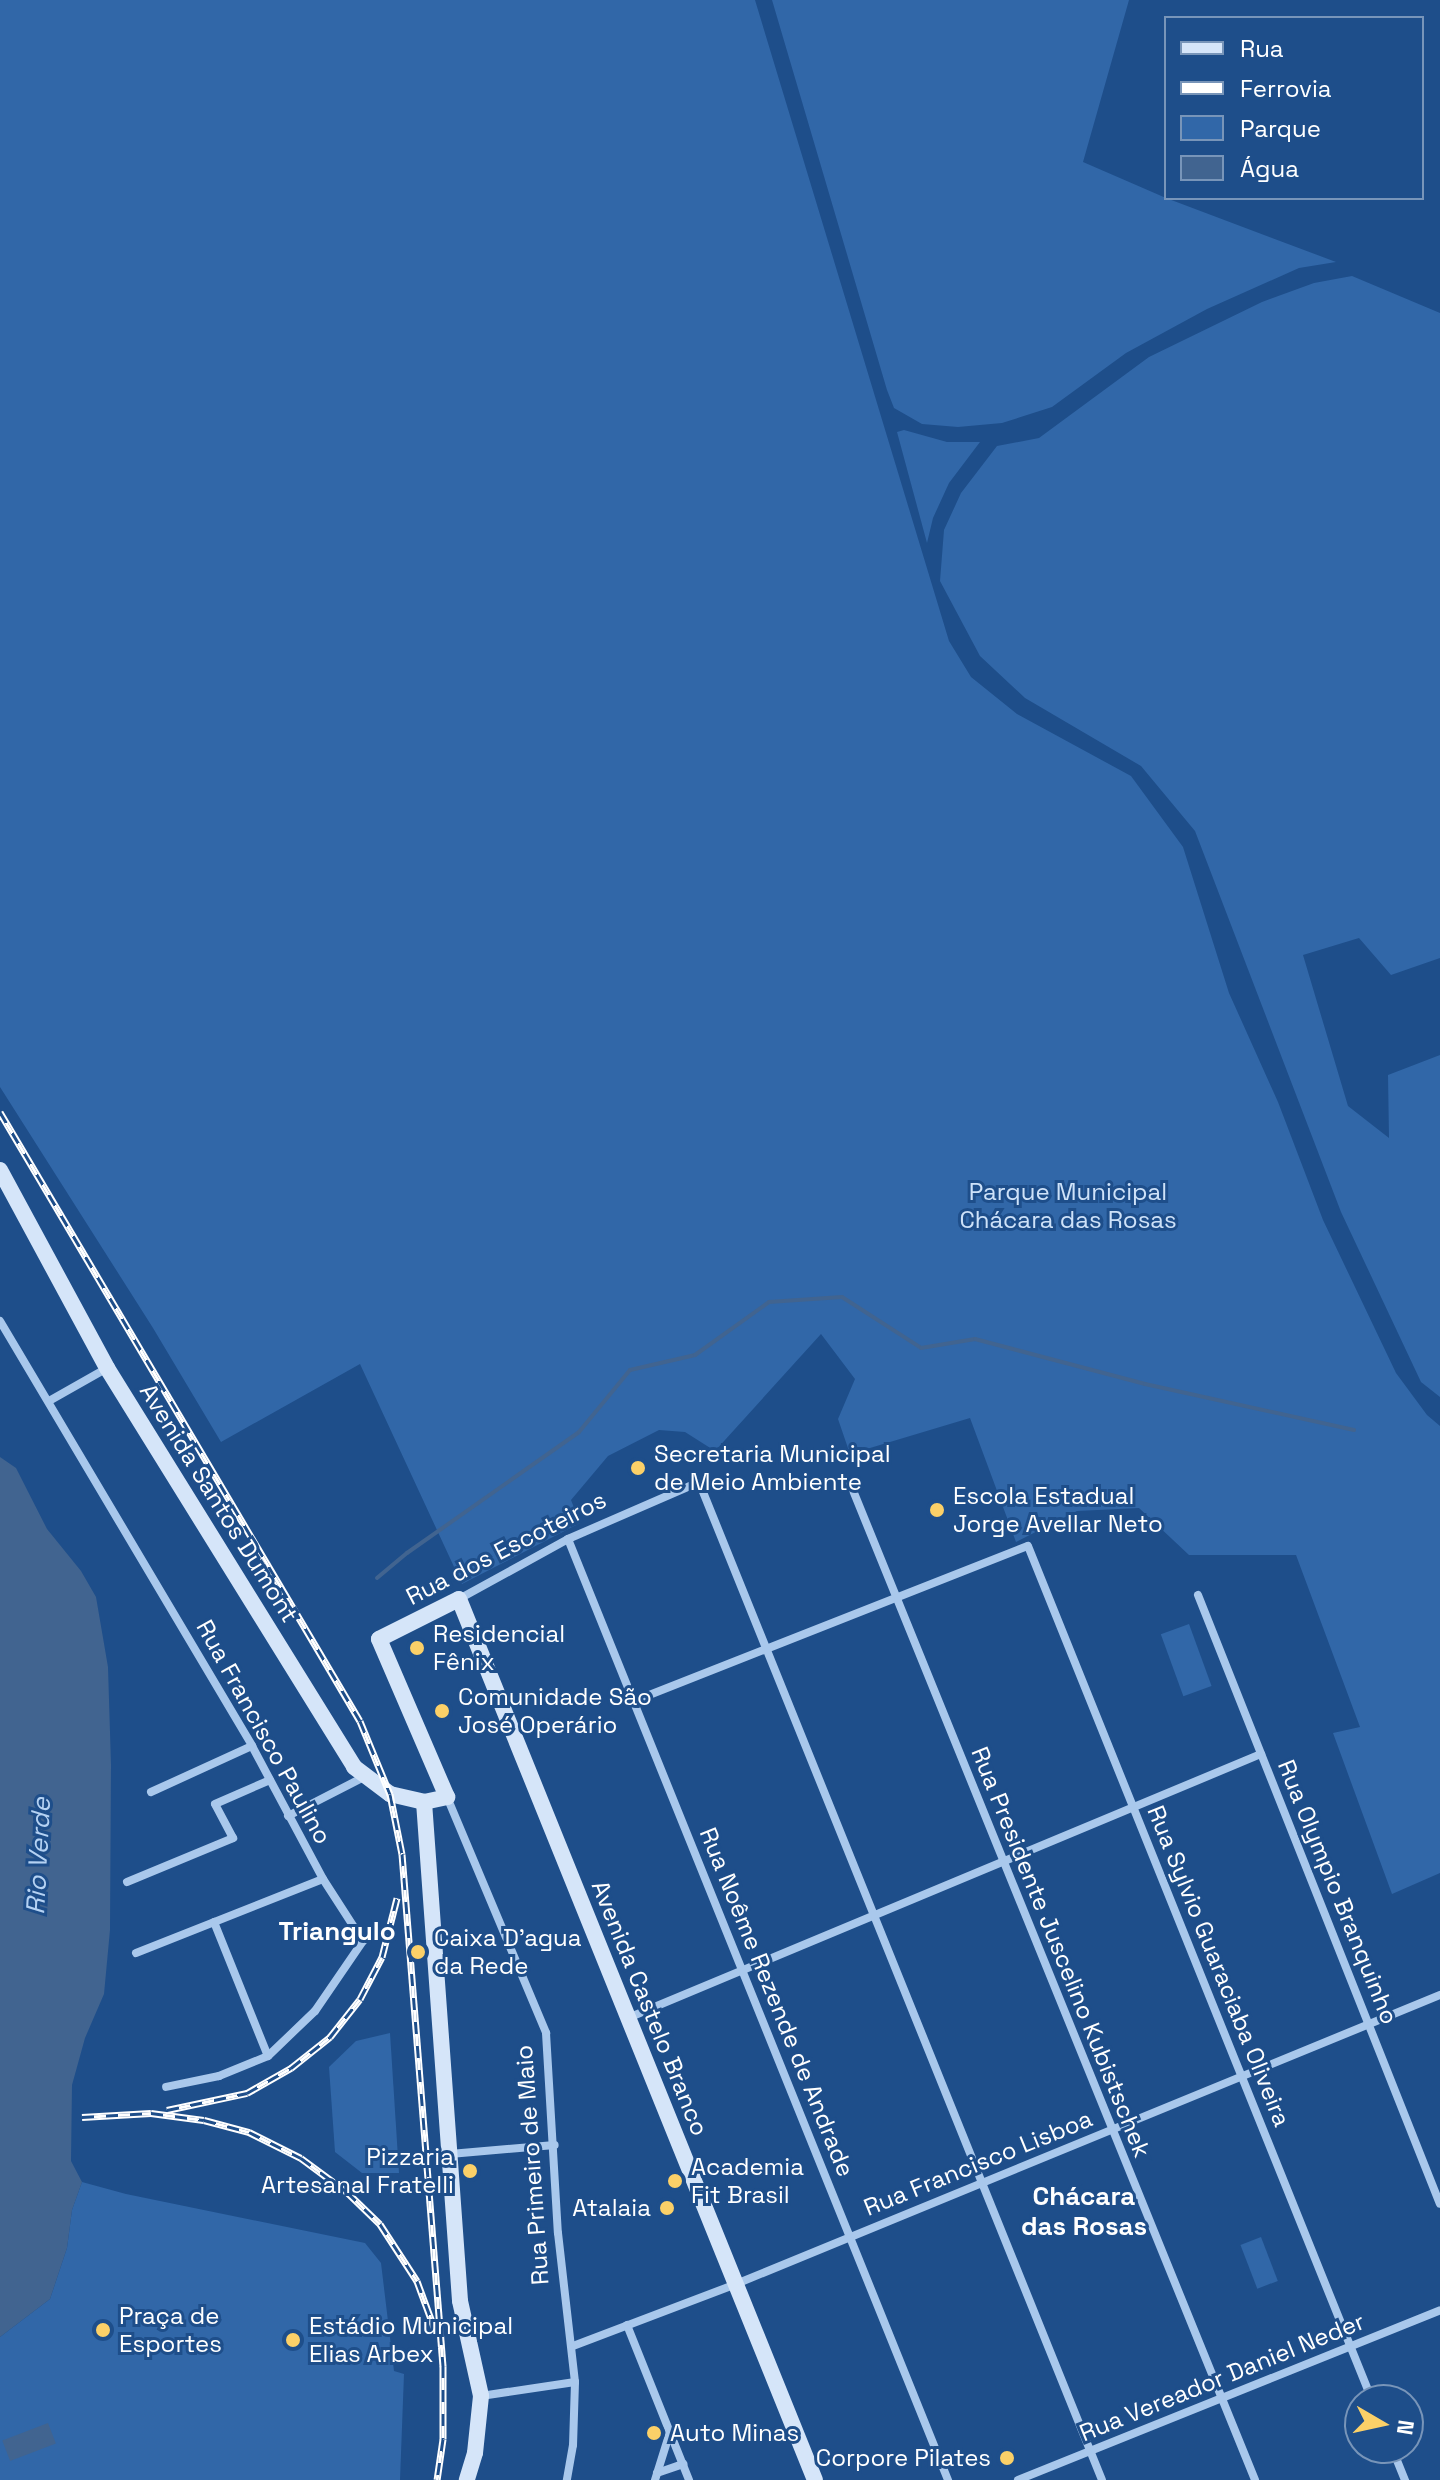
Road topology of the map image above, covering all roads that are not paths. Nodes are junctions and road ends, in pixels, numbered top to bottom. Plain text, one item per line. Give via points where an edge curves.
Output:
1 (0, 1170) edge
2 (0, 1321) edge
3 (107, 1368) junction
4 (49, 1401) junction
5 (850, 1483) dead end
6 (568, 1539) junction
7 (1198, 1595) dead end
8 (896, 1598) junction
9 (459, 1599) junction
10 (379, 1639) joint
11 (767, 1649) junction
12 (634, 1701) junction
13 (252, 1746) junction
14 (1261, 1754) junction
15 (364, 1777) junction
16 (270, 1780) junction
17 (151, 1792) dead end
18 (447, 1797) junction
19 (424, 1802) junction
20 (1134, 1808) junction
21 (288, 1816) junction
22 (1003, 1862) junction
23 (323, 1879) junction
24 (127, 1882) dead end
25 (874, 1916) junction
26 (214, 1922) junction
27 (136, 1953) dead end
28 (743, 1971) junction
29 (1440, 1995) edge
30 (628, 2018) junction
31 (1369, 2024) junction
32 (268, 2056) junction
33 (1242, 2076) junction
34 (166, 2087) dead end
35 (1112, 2129) junction
36 (555, 2145) junction
37 (449, 2154) junction
38 (981, 2183) junction
39 (1440, 2204) edge
40 (850, 2237) junction
41 (736, 2284) junction
42 (1440, 2310) edge
43 (627, 2325) junction
44 (573, 2346) junction
45 (1351, 2346) junction
46 (575, 2382) junction
47 (1366, 2384) edge
48 (481, 2396) junction
49 (1222, 2398) junction
50 (670, 2432) junction
51 (1090, 2452) junction
52 (683, 2464) junction
53 (656, 2476) edge
54 (467, 2480) edge
55 (567, 2480) edge
56 (689, 2480) edge
57 (815, 2480) edge
58 (948, 2480) edge
59 (1018, 2480) edge
60 (1102, 2480) edge
61 (1255, 2480) edge

1 - 3 street, Avenida Santos Dumont
2 - 4 street, Rua Francisco Paulino
3 - 4 street
3 - 15 street, Avenida Santos Dumont
4 - 13 street, Rua Francisco Paulino
5 - 8 street, Rua Presidente Juscelino Kubistschek
6 - 9 street, Rua dos Escoteiros
6 - 11 street, Rua dos Escoteiros via 699,1482
6 - 12 street, Rua Noême Rezende de Andrade
7 - 14 street, Rua Olympio Branquinho
8 - 11 street
8 - 20 street, Rua Sylvio Guaraciaba Oliveira via 1028,1546
8 - 22 street, Rua Presidente Juscelino Kubistschek
9 - 10 street, Rua dos Escoteiros
9 - 30 street, Avenida Castelo Branco
10 - 18 street, Rua Primeiro de Maio
11 - 12 street
11 - 25 street
12 - 28 street, Rua Noême Rezende de Andrade
13 - 16 street, Rua Francisco Paulino
13 - 17 street
14 - 20 street
14 - 31 street, Rua Olympio Branquinho
15 - 19 street, Avenida Santos Dumont via 390,1794
15 - 21 street
16 - 21 street, Rua Francisco Paulino
16 - 24 street via 215,1804 233,1838
18 - 19 street, Avenida Santos Dumont
18 - 36 street, Rua Primeiro de Maio via 546,2033
19 - 37 street
20 - 22 street
20 - 33 street, Rua Sylvio Guaraciaba Oliveira
21 - 23 street, Rua Francisco Paulino
22 - 25 street
22 - 35 street, Rua Presidente Juscelino Kubistschek
23 - 26 street
23 - 32 street, Rua Francisco Paulino via 363,1941 315,2011
25 - 28 street
25 - 38 street
26 - 27 street
26 - 32 street
28 - 30 street
28 - 40 street, Rua Noême Rezende de Andrade
29 - 31 street, Rua Francisco Lisboa
30 - 41 street, Avenida Castelo Branco
31 - 33 street, Rua Francisco Lisboa
31 - 39 street, Rua Olympio Branquinho
32 - 34 street, Rua Francisco Paulino via 219,2076
33 - 35 street, Rua Francisco Lisboa
33 - 45 street, Rua Sylvio Guaraciaba Oliveira
35 - 38 street, Rua Francisco Lisboa
35 - 49 street, Rua Presidente Juscelino Kubistschek
36 - 37 street
36 - 44 street, Rua Primeiro de Maio via 558,2233
37 - 48 street via 460,2301
38 - 40 street, Rua Francisco Lisboa
38 - 51 street
40 - 41 street, Rua Francisco Lisboa
40 - 58 street, Rua Noême Rezende de Andrade
41 - 43 street, Rua Francisco Lisboa
41 - 57 street, Avenida Castelo Branco
42 - 45 street, Rua Vereador Daniel Neder
43 - 44 street, Rua Francisco Lisboa
43 - 50 street
44 - 46 street, Rua Primeiro de Maio
45 - 47 street, Rua Sylvio Guaraciaba Oliveira
45 - 49 street, Rua Vereador Daniel Neder
46 - 48 street
46 - 55 street, Rua Primeiro de Maio
48 - 54 street
49 - 51 street, Rua Vereador Daniel Neder
49 - 61 street, Rua Presidente Juscelino Kubistschek
50 - 52 street
50 - 53 street
51 - 59 street, Rua Vereador Daniel Neder
51 - 60 street
52 - 53 street
52 - 56 street

